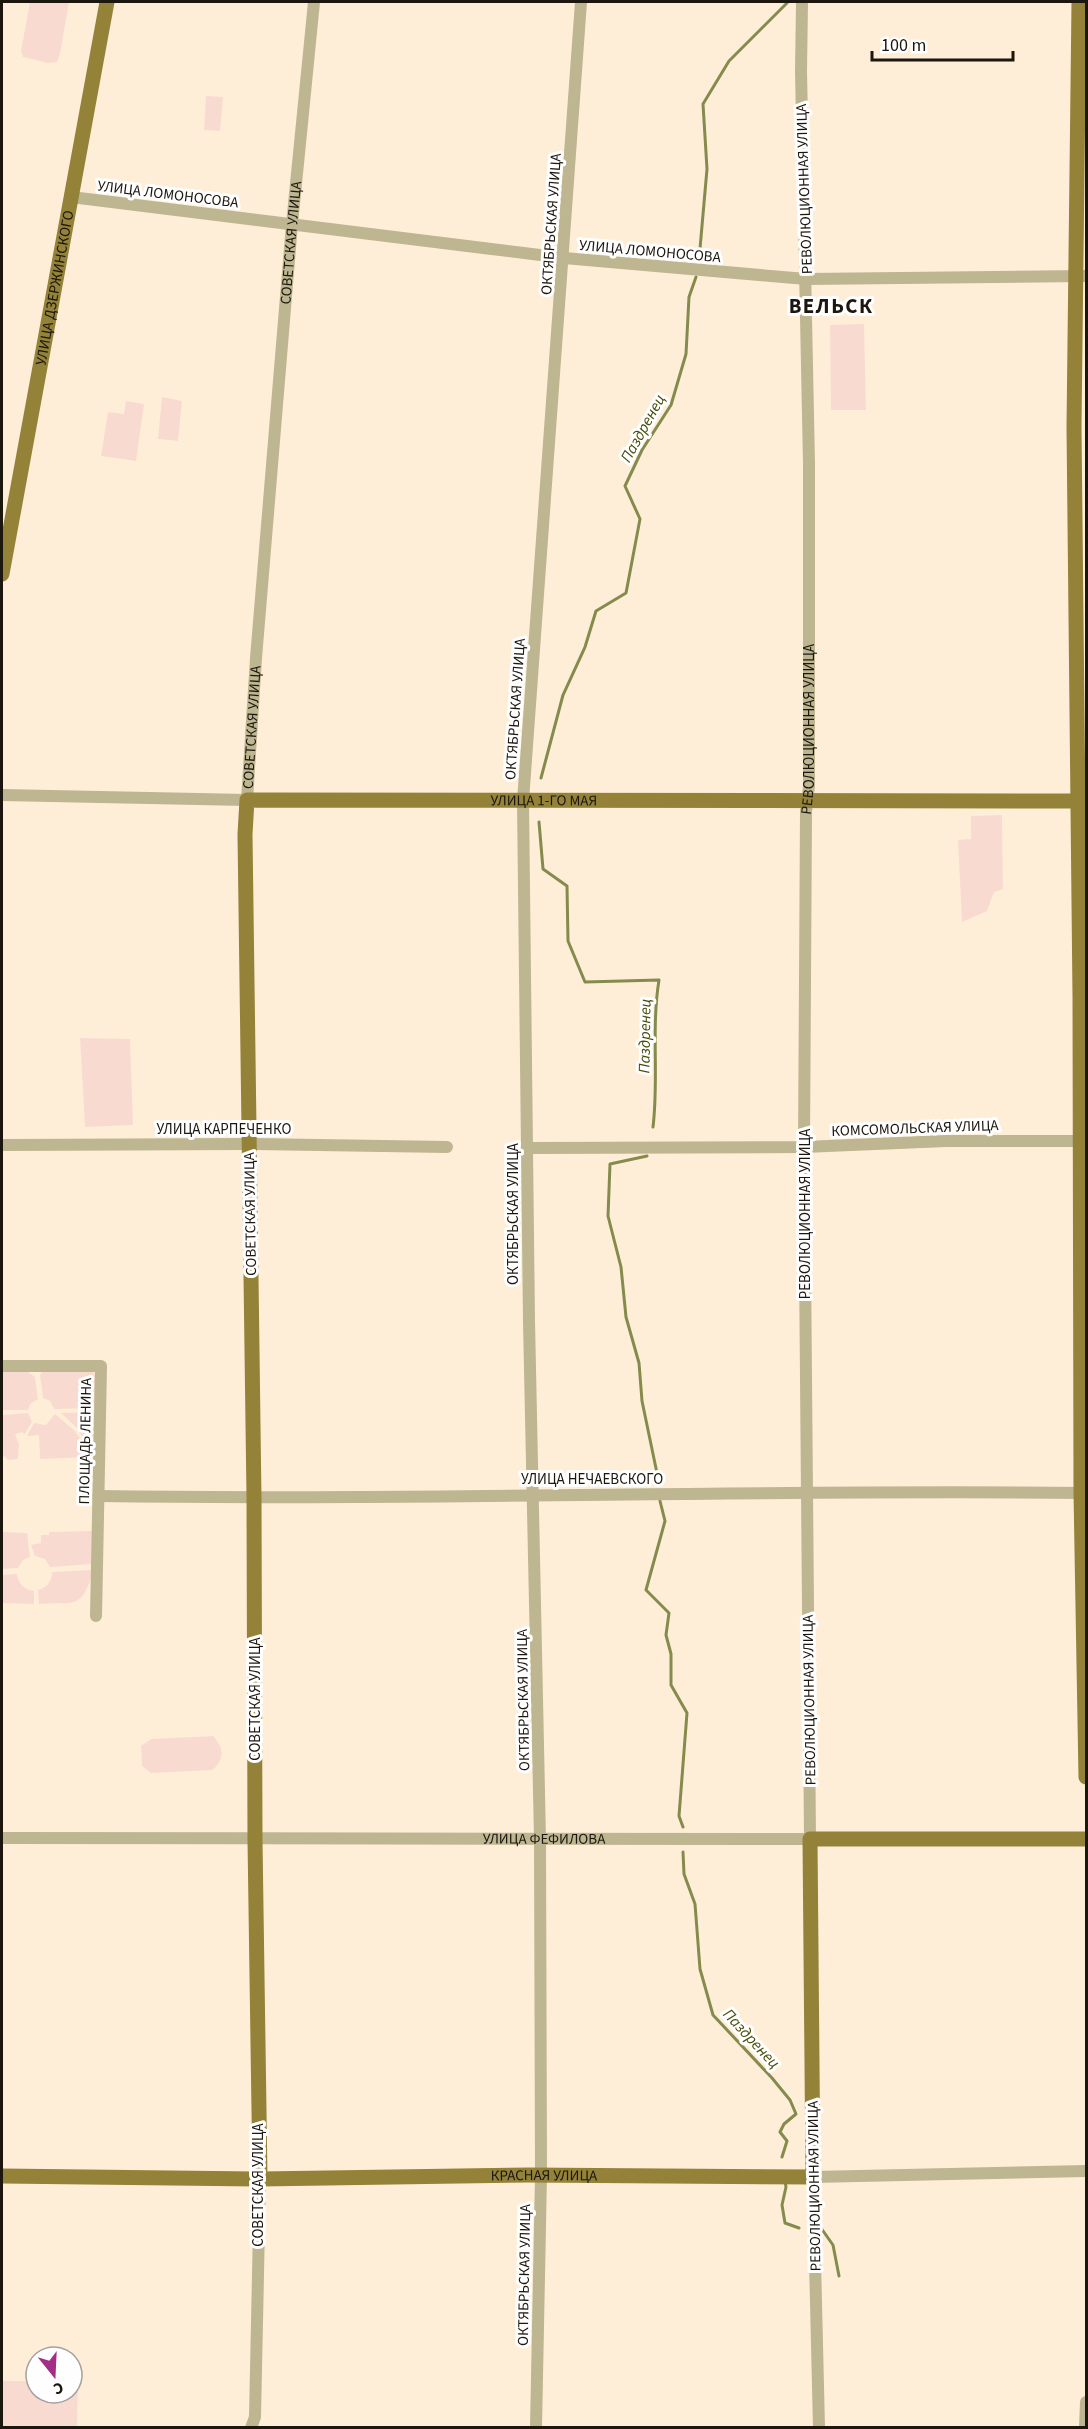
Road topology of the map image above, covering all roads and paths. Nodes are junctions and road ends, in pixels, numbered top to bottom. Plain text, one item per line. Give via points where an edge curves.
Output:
1 (107, 2) edge
2 (314, 2) edge
3 (581, 2) edge
4 (802, 2) edge
5 (1079, 2) edge
6 (71, 197) junction
7 (292, 224) junction
8 (564, 258) junction
9 (1081, 276) edge
10 (806, 279) junction
11 (2, 574) edge
12 (2, 795) edge
13 (247, 800) junction
14 (523, 801) junction
15 (1082, 801) edge
16 (807, 802) junction
17 (1084, 1141) edge
18 (249, 1144) junction
19 (2, 1145) edge
20 (447, 1147) dead end
21 (804, 1147) junction
22 (528, 1148) junction
23 (2, 1366) edge
24 (806, 1493) junction
25 (1084, 1493) edge
26 (534, 1494) junction
27 (98, 1496) junction
28 (254, 1498) junction
29 (96, 1616) dead end
30 (1086, 1777) edge
31 (2, 1838) edge
32 (540, 1839) junction
33 (810, 1839) junction
34 (1086, 1839) edge
35 (255, 1840) junction
36 (1086, 2171) edge
37 (541, 2175) junction
38 (2, 2176) edge
39 (813, 2176) junction
40 (260, 2179) junction
41 (1086, 2402) edge
42 (251, 2427) edge
43 (536, 2427) edge
44 (819, 2427) edge
45 (1085, 2427) edge

1 - 6 main road, УЛИЦА ДЗЕРЖИНСКОГО
2 - 7 street, СОВЕТСКАЯ УЛИЦА
3 - 8 street, ОКТЯБРЬСКАЯ УЛИЦА
4 - 10 street, РЕВОЛЮЦИОННАЯ УЛИЦА
5 - 9 main road
6 - 7 street, УЛИЦА ЛОМОНОСОВА
6 - 11 main road, УЛИЦА ДЗЕРЖИНСКОГО
7 - 8 street, УЛИЦА ЛОМОНОСОВА
7 - 13 street, СОВЕТСКАЯ УЛИЦА
8 - 10 street, УЛИЦА ЛОМОНОСОВА
8 - 14 street, ОКТЯБРЬСКАЯ УЛИЦА
9 - 10 street, УЛИЦА ЛОМОНОСОВА
9 - 15 main road
10 - 16 street, РЕВОЛЮЦИОННАЯ УЛИЦА
12 - 13 street, УЛИЦА 1-ГО МАЯ
13 - 14 main road, УЛИЦА 1-ГО МАЯ
13 - 18 main road, СОВЕТСКАЯ УЛИЦА
14 - 16 main road, УЛИЦА 1-ГО МАЯ
14 - 22 street, ОКТЯБРЬСКАЯ УЛИЦА
15 - 16 main road, УЛИЦА 1-ГО МАЯ
15 - 17 main road
16 - 21 street, РЕВОЛЮЦИОННАЯ УЛИЦА
17 - 21 street, КОМСОМОЛЬСКАЯ УЛИЦА
17 - 25 main road
18 - 19 street, УЛИЦА КАРПЕЧЕНКО
18 - 20 street, УЛИЦА КАРПЕЧЕНКО
18 - 28 main road, СОВЕТСКАЯ УЛИЦА
21 - 22 street, КОМСОМОЛЬСКАЯ УЛИЦА
21 - 24 street, РЕВОЛЮЦИОННАЯ УЛИЦА
22 - 26 street, ОКТЯБРЬСКАЯ УЛИЦА
23 - 27 street, ПЛОЩАДЬ ЛЕНИНА via 101,1366
24 - 25 street, УЛИЦА НЕЧАЕВСКОГО
24 - 26 street, УЛИЦА НЕЧАЕВСКОГО
24 - 33 street, РЕВОЛЮЦИОННАЯ УЛИЦА
25 - 30 main road
26 - 28 street, УЛИЦА НЕЧАЕВСКОГО
26 - 32 street, ОКТЯБРЬСКАЯ УЛИЦА
27 - 28 street, УЛИЦА НЕЧАЕВСКОГО
27 - 29 street, ПЛОЩАДЬ ЛЕНИНА
28 - 35 main road, СОВЕТСКАЯ УЛИЦА
31 - 35 street, УЛИЦА ФЕФИЛОВА
32 - 33 street, УЛИЦА ФЕФИЛОВА
32 - 35 street, УЛИЦА ФЕФИЛОВА
32 - 37 street, ОКТЯБРЬСКАЯ УЛИЦА
33 - 34 main road, УЛИЦА ФЕФИЛОВА
33 - 39 main road, РЕВОЛЮЦИОННАЯ УЛИЦА
35 - 40 main road, СОВЕТСКАЯ УЛИЦА
36 - 39 street, КРАСНАЯ УЛИЦА
37 - 39 main road, КРАСНАЯ УЛИЦА
37 - 40 main road, КРАСНАЯ УЛИЦА
37 - 43 street, ОКТЯБРЬСКАЯ УЛИЦА
38 - 40 main road, КРАСНАЯ УЛИЦА
39 - 44 street, РЕВОЛЮЦИОННАЯ УЛИЦА
40 - 42 street, СОВЕТСКАЯ УЛИЦА via 255,2417
41 - 45 street

